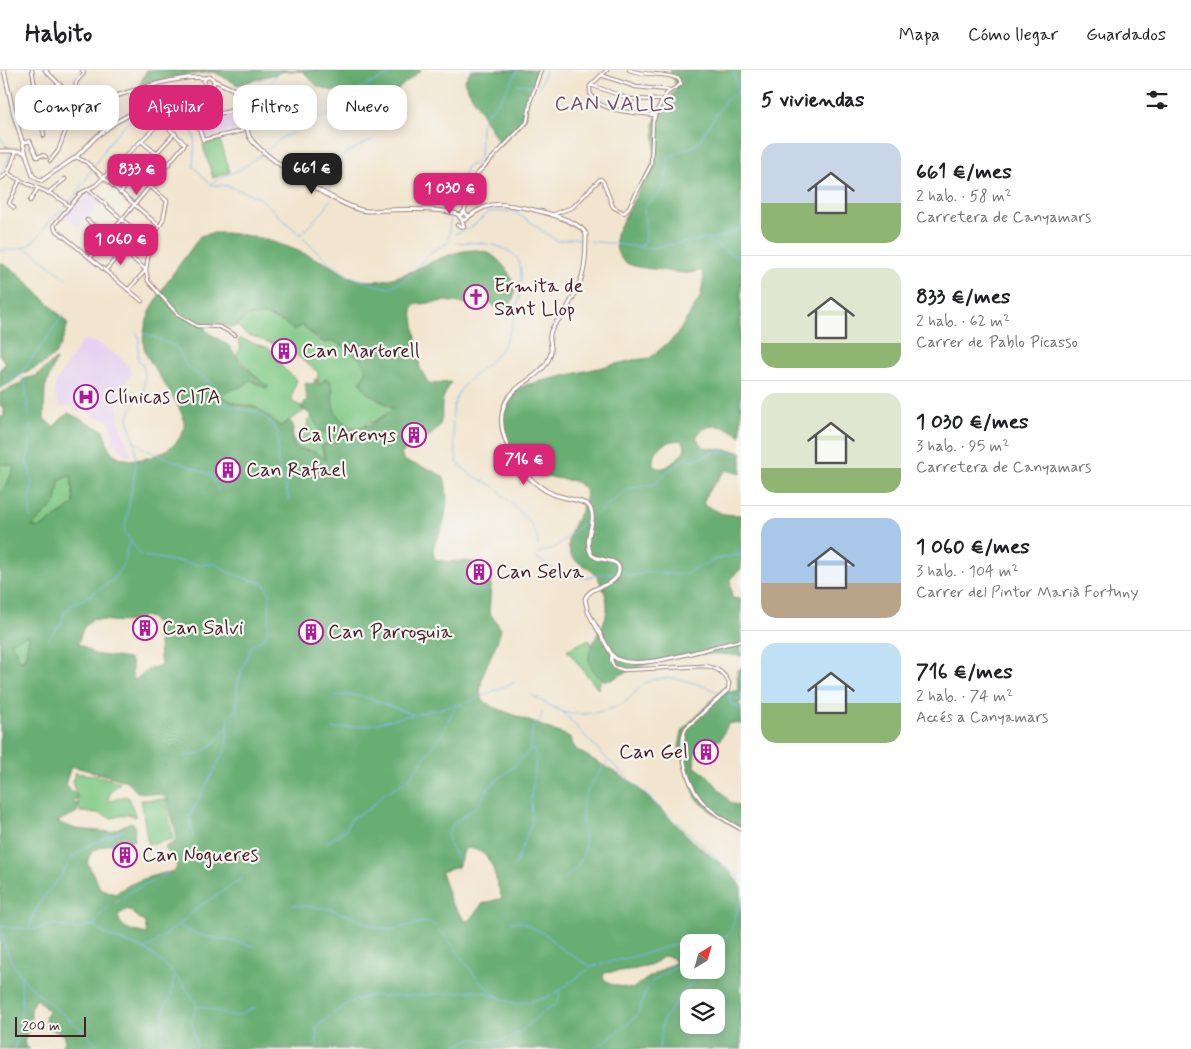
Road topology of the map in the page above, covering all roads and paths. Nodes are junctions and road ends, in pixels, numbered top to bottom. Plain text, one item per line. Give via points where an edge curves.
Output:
1 (4, 70) edge
2 (32, 70) edge
3 (46, 70) edge
4 (82, 70) edge
5 (541, 70) edge
6 (607, 70) edge
7 (629, 70) edge
8 (600, 75) junction
9 (204, 82) junction
10 (58, 84) edge
11 (212, 84) junction
12 (35, 85) edge
13 (76, 85) edge
14 (204, 85) edge
15 (591, 85) junction
16 (233, 89) edge
17 (670, 90) junction
18 (119, 94) edge
19 (662, 100) junction
20 (129, 115) edge
21 (655, 115) junction
22 (43, 130) edge
23 (66, 130) edge
24 (152, 130) edge
25 (172, 130) edge
26 (200, 130) edge
27 (242, 130) edge
28 (247, 130) edge
29 (175, 133) junction
30 (44, 136) dead end
31 (141, 141) junction
32 (23, 142) junction
33 (0, 151) edge
34 (15, 152) junction
35 (26, 154) junction
36 (157, 154) junction
37 (46, 157) dead end
38 (76, 157) junction
39 (50, 161) dead end
40 (121, 161) junction
41 (169, 164) junction
42 (8, 173) junction
43 (138, 176) junction
44 (103, 178) junction
45 (0, 179) edge
46 (38, 179) junction
47 (65, 179) dead end
48 (19, 182) junction
49 (33, 185) junction
50 (150, 187) junction
51 (38, 188) junction
52 (89, 190) junction
53 (48, 193) junction
54 (120, 193) junction
55 (30, 201) dead end
56 (68, 206) junction
57 (135, 206) junction
58 (14, 208) dead end
59 (464, 212) junction
60 (460, 215) junction
61 (551, 215) junction
62 (468, 216) junction
63 (87, 220) dead end
64 (122, 220) junction
65 (462, 220) junction
66 (457, 225) dead end
67 (160, 226) junction
68 (107, 238) junction
69 (150, 244) junction
70 (123, 251) junction
71 (90, 258) junction
72 (146, 270) junction
73 (105, 271) junction
74 (128, 290) junction
75 (142, 301) dead end
76 (236, 335) dead end
77 (741, 641) edge
78 (612, 654) junction
79 (741, 829) edge

1 - 32 street
2 - 12 street
3 - 10 street
4 - 13 street via 84,73
5 - 59 street via 527,122 476,175
6 - 8 street
7 - 17 street via 678,79 679,88
8 - 15 street
8 - 17 street via 636,87
9 - 11 street
9 - 11 street via 210,77
9 - 14 street
9 - 18 street via 197,77
11 - 16 street via 220,83
15 - 19 street via 630,99
15 - 21 street via 592,98 611,109
17 - 19 street
19 - 21 street
20 - 38 street via 96,136
21 - 61 street via 651,165 626,212 613,207 600,180 573,207
22 - 30 street
23 - 39 street
24 - 31 street
25 - 29 street
26 - 27 street via 204,140
28 - 60 street via 252,141 281,166 350,206 366,212 398,209
29 - 36 street
29 - 41 street via 186,143
31 - 36 street
31 - 40 street
32 - 34 street via 22,148
32 - 35 street
32 - 37 street via 30,141 37,157
33 - 34 street
34 - 35 street
34 - 42 street
35 - 46 street via 33,176
36 - 41 street
36 - 43 street
38 - 44 street
38 - 46 street via 43,180
40 - 43 street
40 - 44 street
41 - 50 street
42 - 45 street
42 - 48 street
43 - 50 street
43 - 54 street
44 - 52 street
44 - 54 street
46 - 49 street
47 - 53 street
48 - 49 street
48 - 58 street via 8,203
49 - 51 street
50 - 57 street
50 - 67 street via 166,200
51 - 53 street
51 - 55 street
52 - 56 street
52 - 64 street
53 - 56 street
54 - 57 street
56 - 71 street via 54,225 55,229
57 - 64 street
57 - 67 street
59 - 60 street
59 - 62 street
60 - 65 street
61 - 62 street via 498,205
61 - 78 street via 584,229 585,272 567,309 549,334 550,355 538,374 508,397 503,425 513,457 531,480 558,496 586,503 592,510 591,554 613,562 619,572 615,578 590,590 584,602
62 - 65 street
63 - 68 street
64 - 68 street
64 - 69 street
65 - 66 street via 464,226
67 - 69 street
68 - 70 street
68 - 71 street
69 - 72 street
70 - 72 street
70 - 73 street
71 - 73 street
72 - 74 street
72 - 76 street via 148,282 178,315 197,326 220,327
73 - 74 street
74 - 75 street
77 - 78 street via 653,661 624,662 616,660
78 - 79 street via 614,667 624,670 704,666 712,667 726,677 728,690 686,728 681,751 702,802

